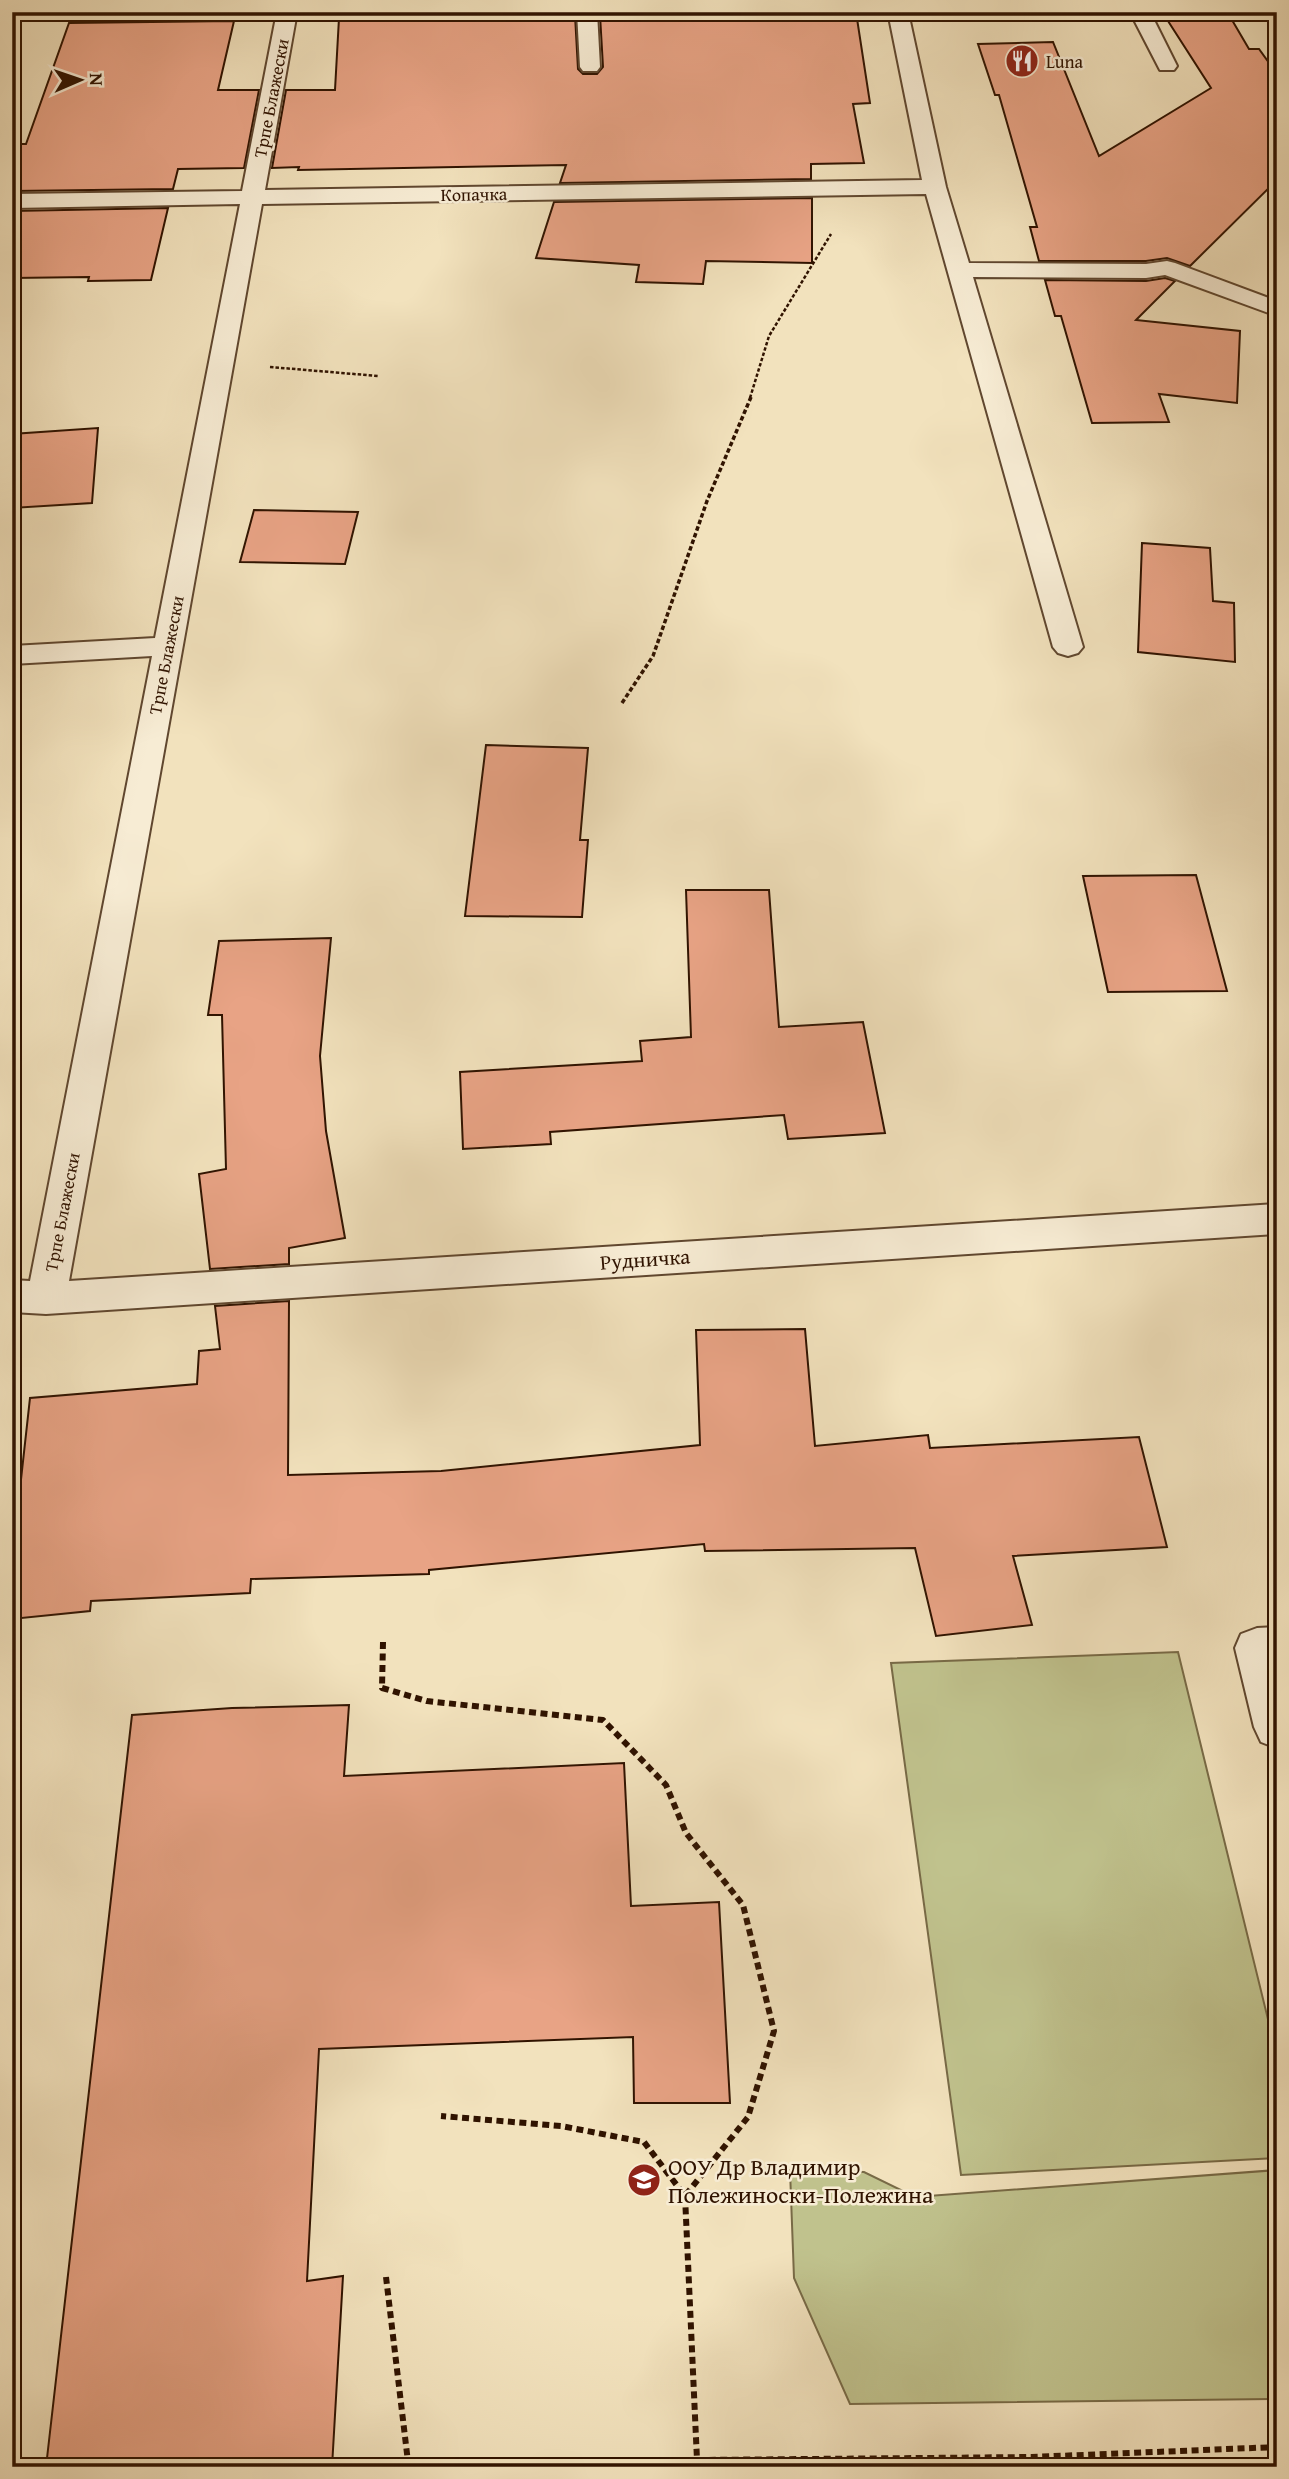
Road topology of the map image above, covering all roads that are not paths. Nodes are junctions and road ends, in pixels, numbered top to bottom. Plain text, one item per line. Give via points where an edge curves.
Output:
1 (288, 12) edge
2 (587, 12) edge
3 (898, 12) edge
4 (1140, 12) edge
5 (1167, 66) dead end
6 (590, 67) dead end
7 (935, 187) junction
8 (252, 197) junction
9 (12, 201) edge
10 (961, 270) junction
11 (1277, 309) edge
12 (168, 646) junction
13 (1068, 647) dead end
14 (12, 654) edge
15 (1277, 1219) edge
16 (29, 1297) edge
17 (1267, 1648) edge
18 (1277, 1727) edge

1 - 8 street, Трпе Блажески
2 - 6 street
3 - 7 street
4 - 5 street
7 - 8 street, Копачка
7 - 10 street
8 - 9 street, Копачка
8 - 12 street, Трпе Блажески
10 - 11 street via 1167,268
10 - 13 street
12 - 14 street
12 - 16 street, Трпе Блажески
15 - 16 street, Рудничка
17 - 18 street

